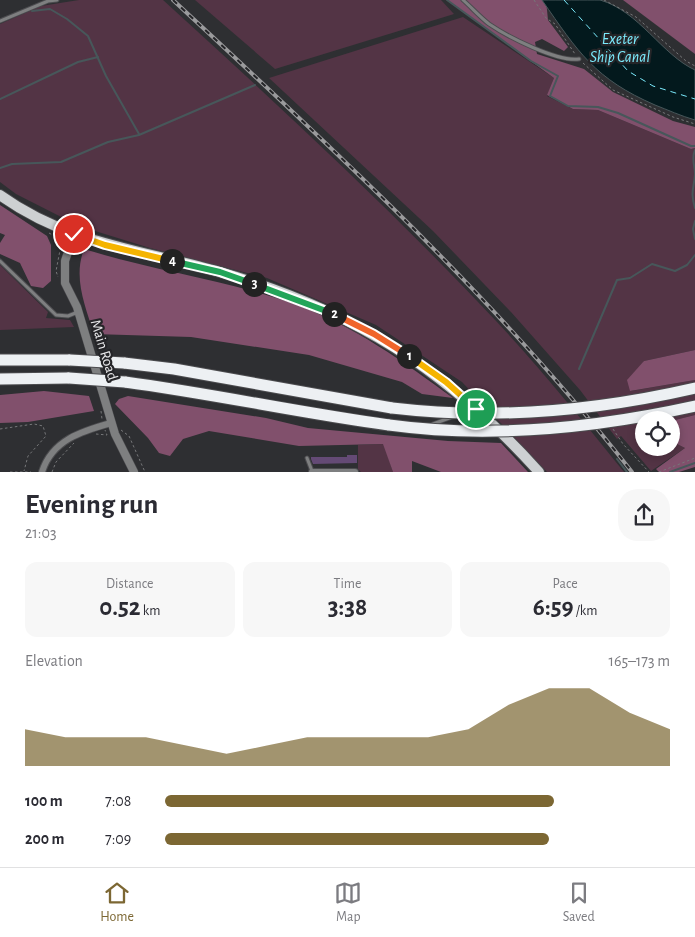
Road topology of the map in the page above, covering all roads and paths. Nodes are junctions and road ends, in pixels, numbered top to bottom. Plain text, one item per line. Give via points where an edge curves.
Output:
1 (56, 0) edge
2 (463, 0) edge
3 (534, 0) edge
4 (604, 0) edge
5 (0, 21) edge
6 (579, 59) junction
7 (695, 66) edge
8 (695, 124) edge
9 (0, 195) edge
10 (49, 233) dead end
11 (74, 234) junction
12 (0, 261) edge
13 (60, 284) dead end
14 (78, 312) junction
15 (0, 360) edge
16 (0, 379) edge
17 (695, 388) edge
18 (695, 406) edge
19 (476, 409) junction
20 (112, 423) junction
21 (609, 423) dead end
22 (434, 424) dead end
23 (0, 429) edge
24 (120, 430) dead end
25 (93, 435) dead end
26 (107, 435) dead end
27 (80, 439) dead end
28 (307, 458) dead end
29 (695, 458) edge
30 (24, 471) edge
31 (10, 472) edge
32 (31, 472) edge
33 (42, 472) edge
34 (52, 472) edge
35 (134, 472) edge
36 (145, 472) edge
37 (312, 472) edge
38 (331, 472) edge
39 (355, 472) edge
40 (538, 472) edge
41 (649, 472) edge
42 (659, 472) edge

1 - 5 lane
2 - 6 lane via 490,24 530,46 570,60
3 - 6 path
4 - 7 path via 636,17 686,62
6 - 8 path via 613,90
9 - 11 main road via 32,216
10 - 13 path via 61,246 56,270
11 - 14 street, Main Road via 63,272
11 - 19 main road via 220,272 318,307 398,349 446,382
12 - 14 lane via 56,315 68,316
14 - 20 street, Main Road
15 - 17 highway, bridge via 124,363 392,408 465,414 600,406
16 - 18 highway, bridge via 69,378 126,382 389,425 460,431 541,429
19 - 22 lane
19 - 40 main road
20 - 33 street via 72,436 51,453
20 - 35 street, Main Road
21 - 41 path
23 - 30 path via 34,424 43,426 46,436 28,456
24 - 36 path via 129,436
25 - 26 path
27 - 34 path via 64,451
28 - 37 lane
29 - 42 path
30 - 31 path
30 - 32 path
37 - 38 street
38 - 39 street

